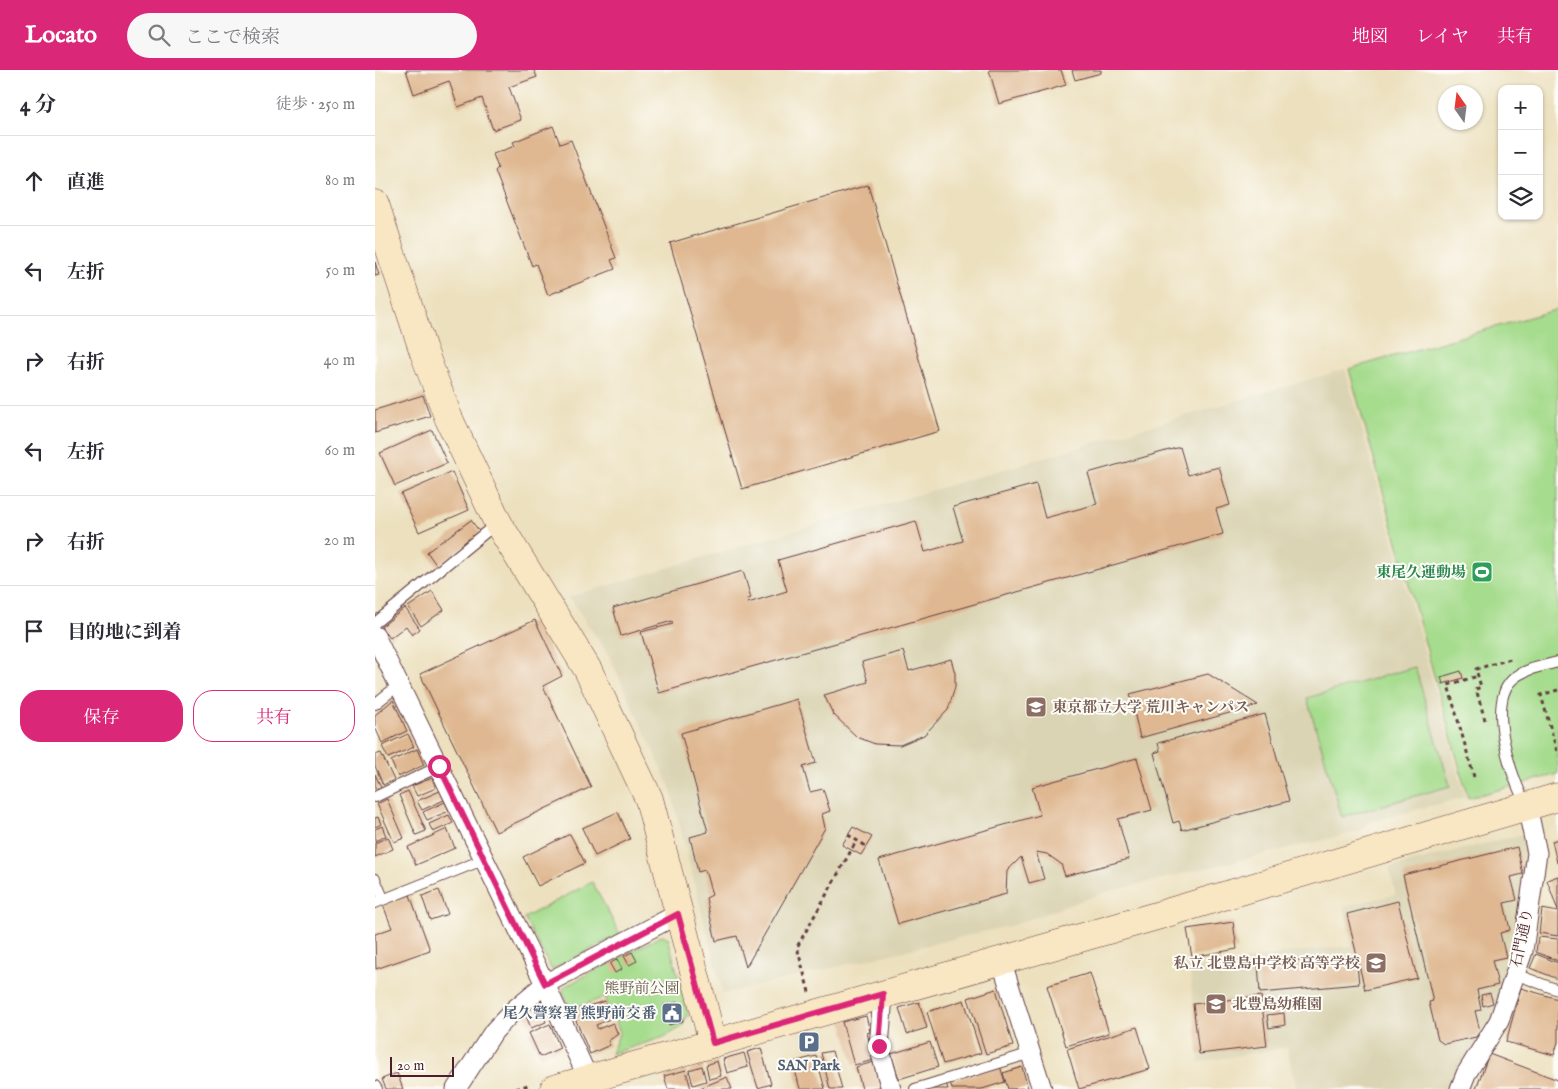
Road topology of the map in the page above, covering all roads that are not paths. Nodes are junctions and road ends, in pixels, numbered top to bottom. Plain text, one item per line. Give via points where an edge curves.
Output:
1 (376, 213) edge
2 (498, 523) junction
3 (375, 623) edge
4 (376, 643) edge
5 (1558, 662) edge
6 (400, 684) junction
7 (375, 704) edge
8 (439, 766) junction
9 (375, 797) edge
10 (1558, 797) edge
11 (1527, 806) junction
12 (485, 859) junction
13 (375, 879) edge
14 (379, 901) edge
15 (678, 914) junction
16 (1001, 960) junction
17 (1515, 974) junction
18 (545, 984) junction
19 (1558, 990) edge
20 (883, 994) junction
21 (713, 1043) junction
22 (1031, 1053) junction
23 (591, 1084) edge
24 (455, 1089) edge
25 (554, 1089) edge
26 (891, 1089) edge
27 (915, 1089) edge
28 (1042, 1089) edge
29 (1460, 1089) edge

1 - 2 street via 434,382
2 - 3 lane
2 - 15 street via 588,670 649,799
4 - 6 street
5 - 11 lane via 1533,669 1512,680 1501,698 1501,729 1518,791
6 - 7 lane
6 - 8 street
8 - 9 lane
8 - 12 street
10 - 11 street
11 - 16 street
11 - 17 street, 石門通り via 1537,853 1523,951
12 - 14 lane
12 - 18 street
13 - 14 lane
15 - 18 street
15 - 21 street
16 - 20 street
16 - 22 street
17 - 19 lane
17 - 29 street, 石門通り via 1499,1021
18 - 23 street
18 - 24 street via 494,1031
20 - 21 street
20 - 26 street via 879,1046
21 - 23 street
22 - 27 lane
22 - 28 street
23 - 25 street

